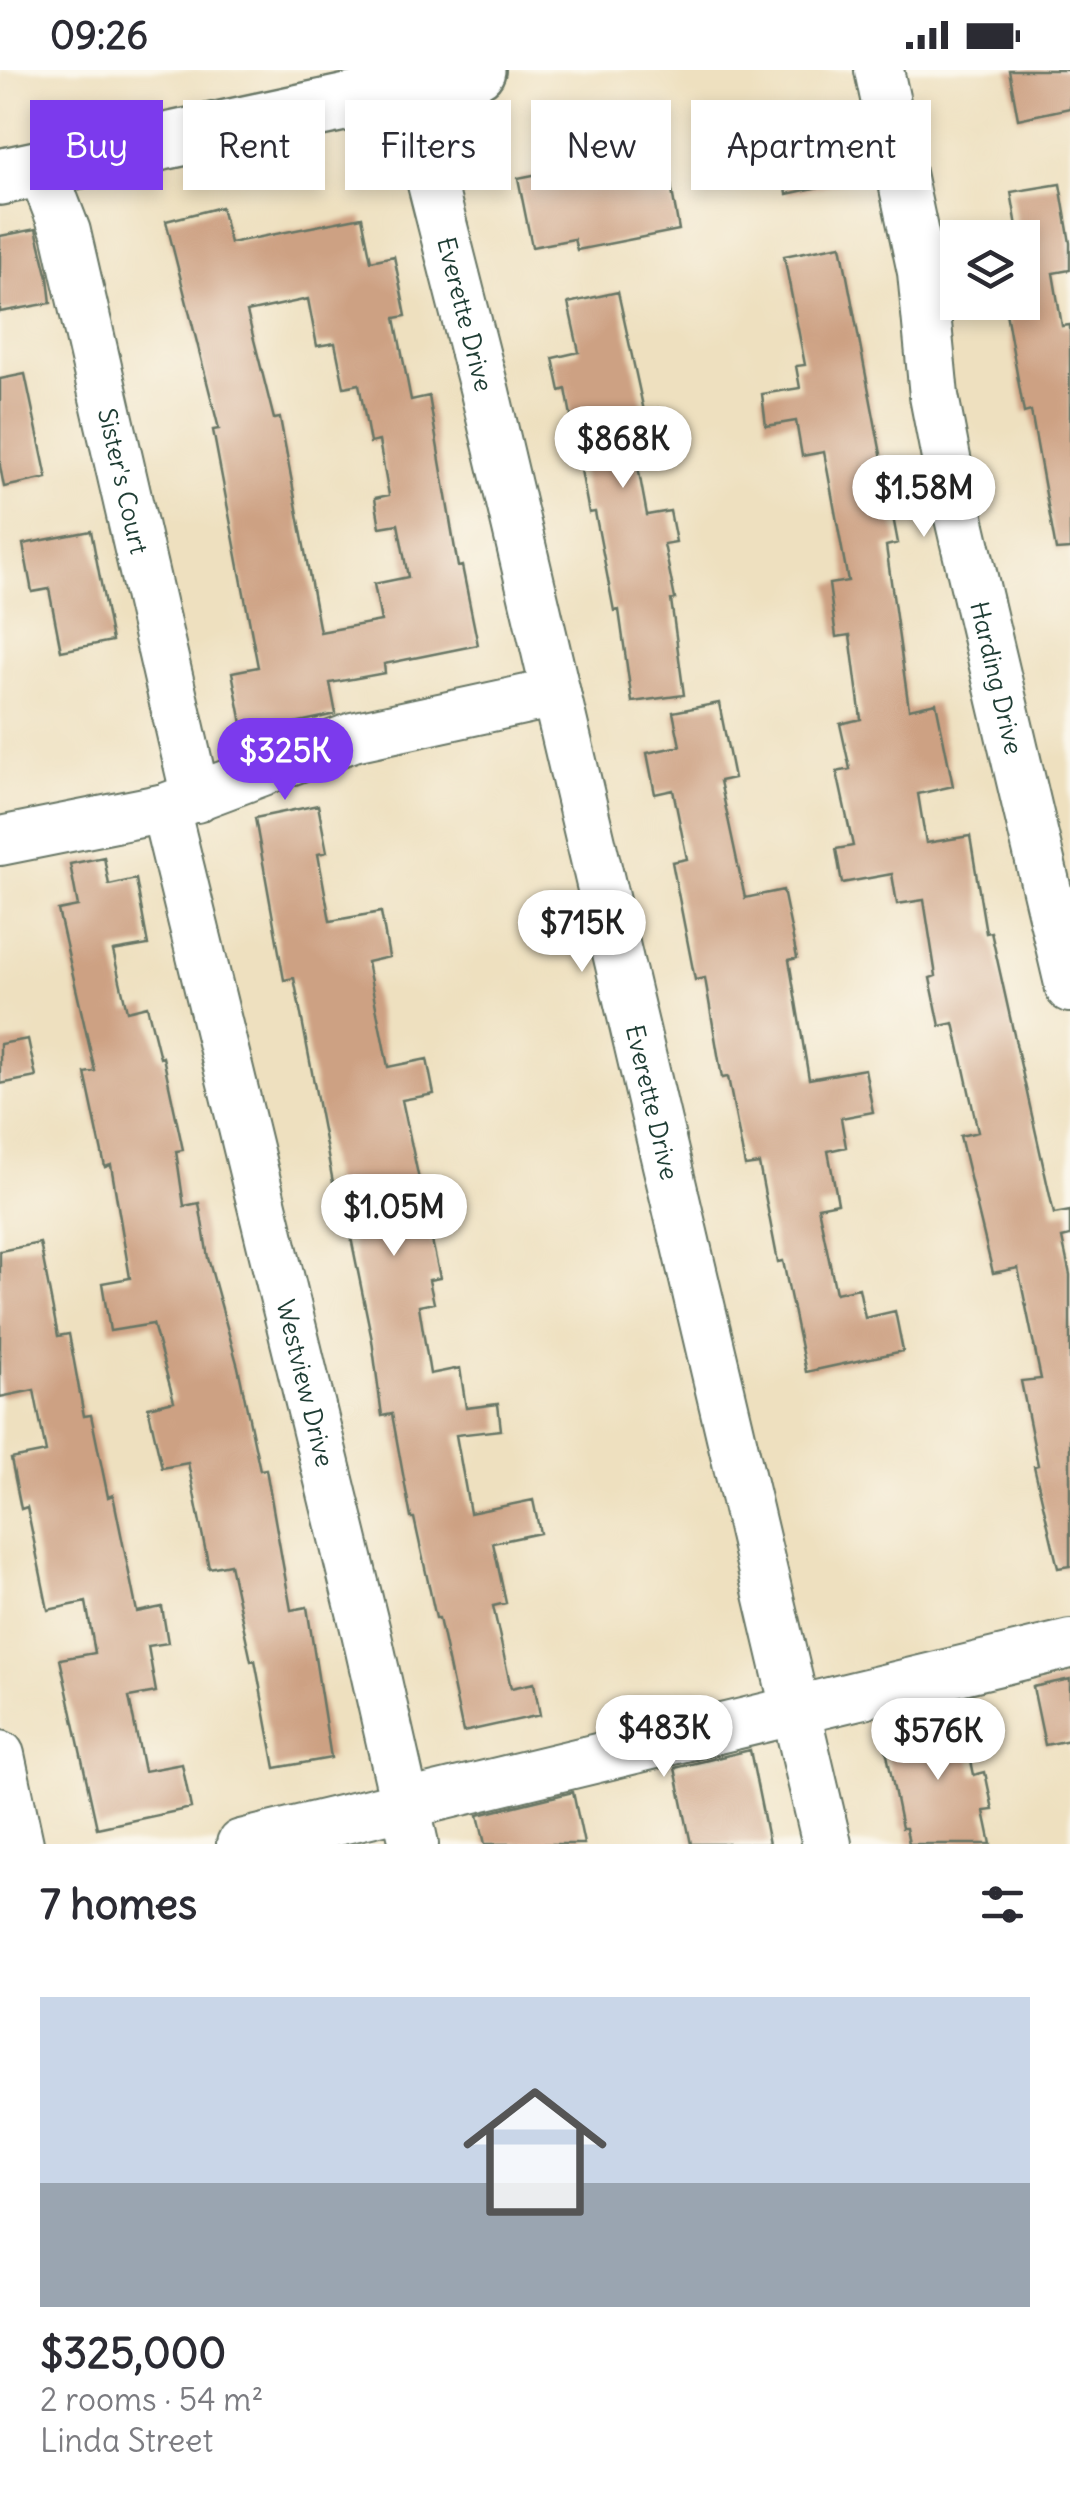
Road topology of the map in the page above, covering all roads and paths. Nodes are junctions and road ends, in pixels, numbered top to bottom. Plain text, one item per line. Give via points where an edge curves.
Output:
1 (477, 70) edge
2 (879, 70) edge
3 (406, 79) edge
4 (21, 173) edge
5 (556, 693) junction
6 (180, 803) junction
7 (0, 840) edge
8 (1070, 988) edge
9 (1070, 1644) edge
10 (796, 1709) junction
11 (0, 1754) edge
12 (409, 1824) edge
13 (19, 1844) edge
14 (241, 1844) edge
15 (828, 1844) edge

1 - 3 main road
2 - 8 street, Harding Drive via 922,272 951,484
3 - 4 main road
3 - 5 street, Everette Drive
4 - 6 street, Sister's Court via 66,232
5 - 6 street via 353,737
5 - 10 street, Everette Drive
6 - 7 street
6 - 12 street, Westview Drive
9 - 10 street
10 - 12 street
10 - 15 street, Everette Drive
11 - 13 street
12 - 14 street

